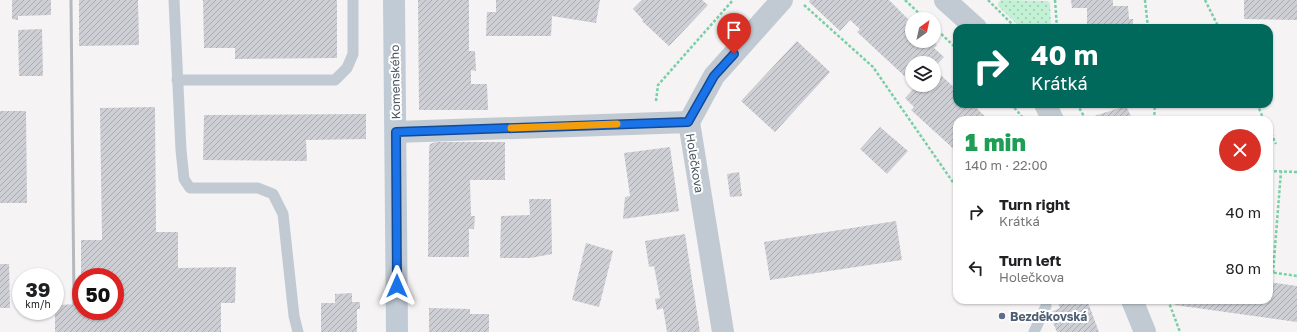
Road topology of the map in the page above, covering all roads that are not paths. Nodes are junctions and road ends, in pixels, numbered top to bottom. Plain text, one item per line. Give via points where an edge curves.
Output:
1 (174, 0) edge
2 (353, 0) edge
3 (394, 0) edge
4 (782, 0) edge
5 (945, 0) edge
6 (972, 24) edge
7 (177, 80) junction
8 (688, 122) junction
9 (396, 132) junction
10 (1134, 304) edge
11 (1046, 306) dead end
12 (298, 332) edge
13 (397, 332) edge
14 (723, 332) edge
15 (1034, 332) edge
16 (1146, 332) edge

1 - 7 lane
2 - 7 lane via 353,54 347,68 335,80
3 - 9 main road, Komenského
4 - 8 street, Holečkova via 714,76
5 - 6 street
7 - 12 lane via 184,179 190,188 258,188 273,194 283,214
8 - 9 street
8 - 14 street, Holečkova
9 - 13 main road, Komenského
10 - 16 street
11 - 15 lane

